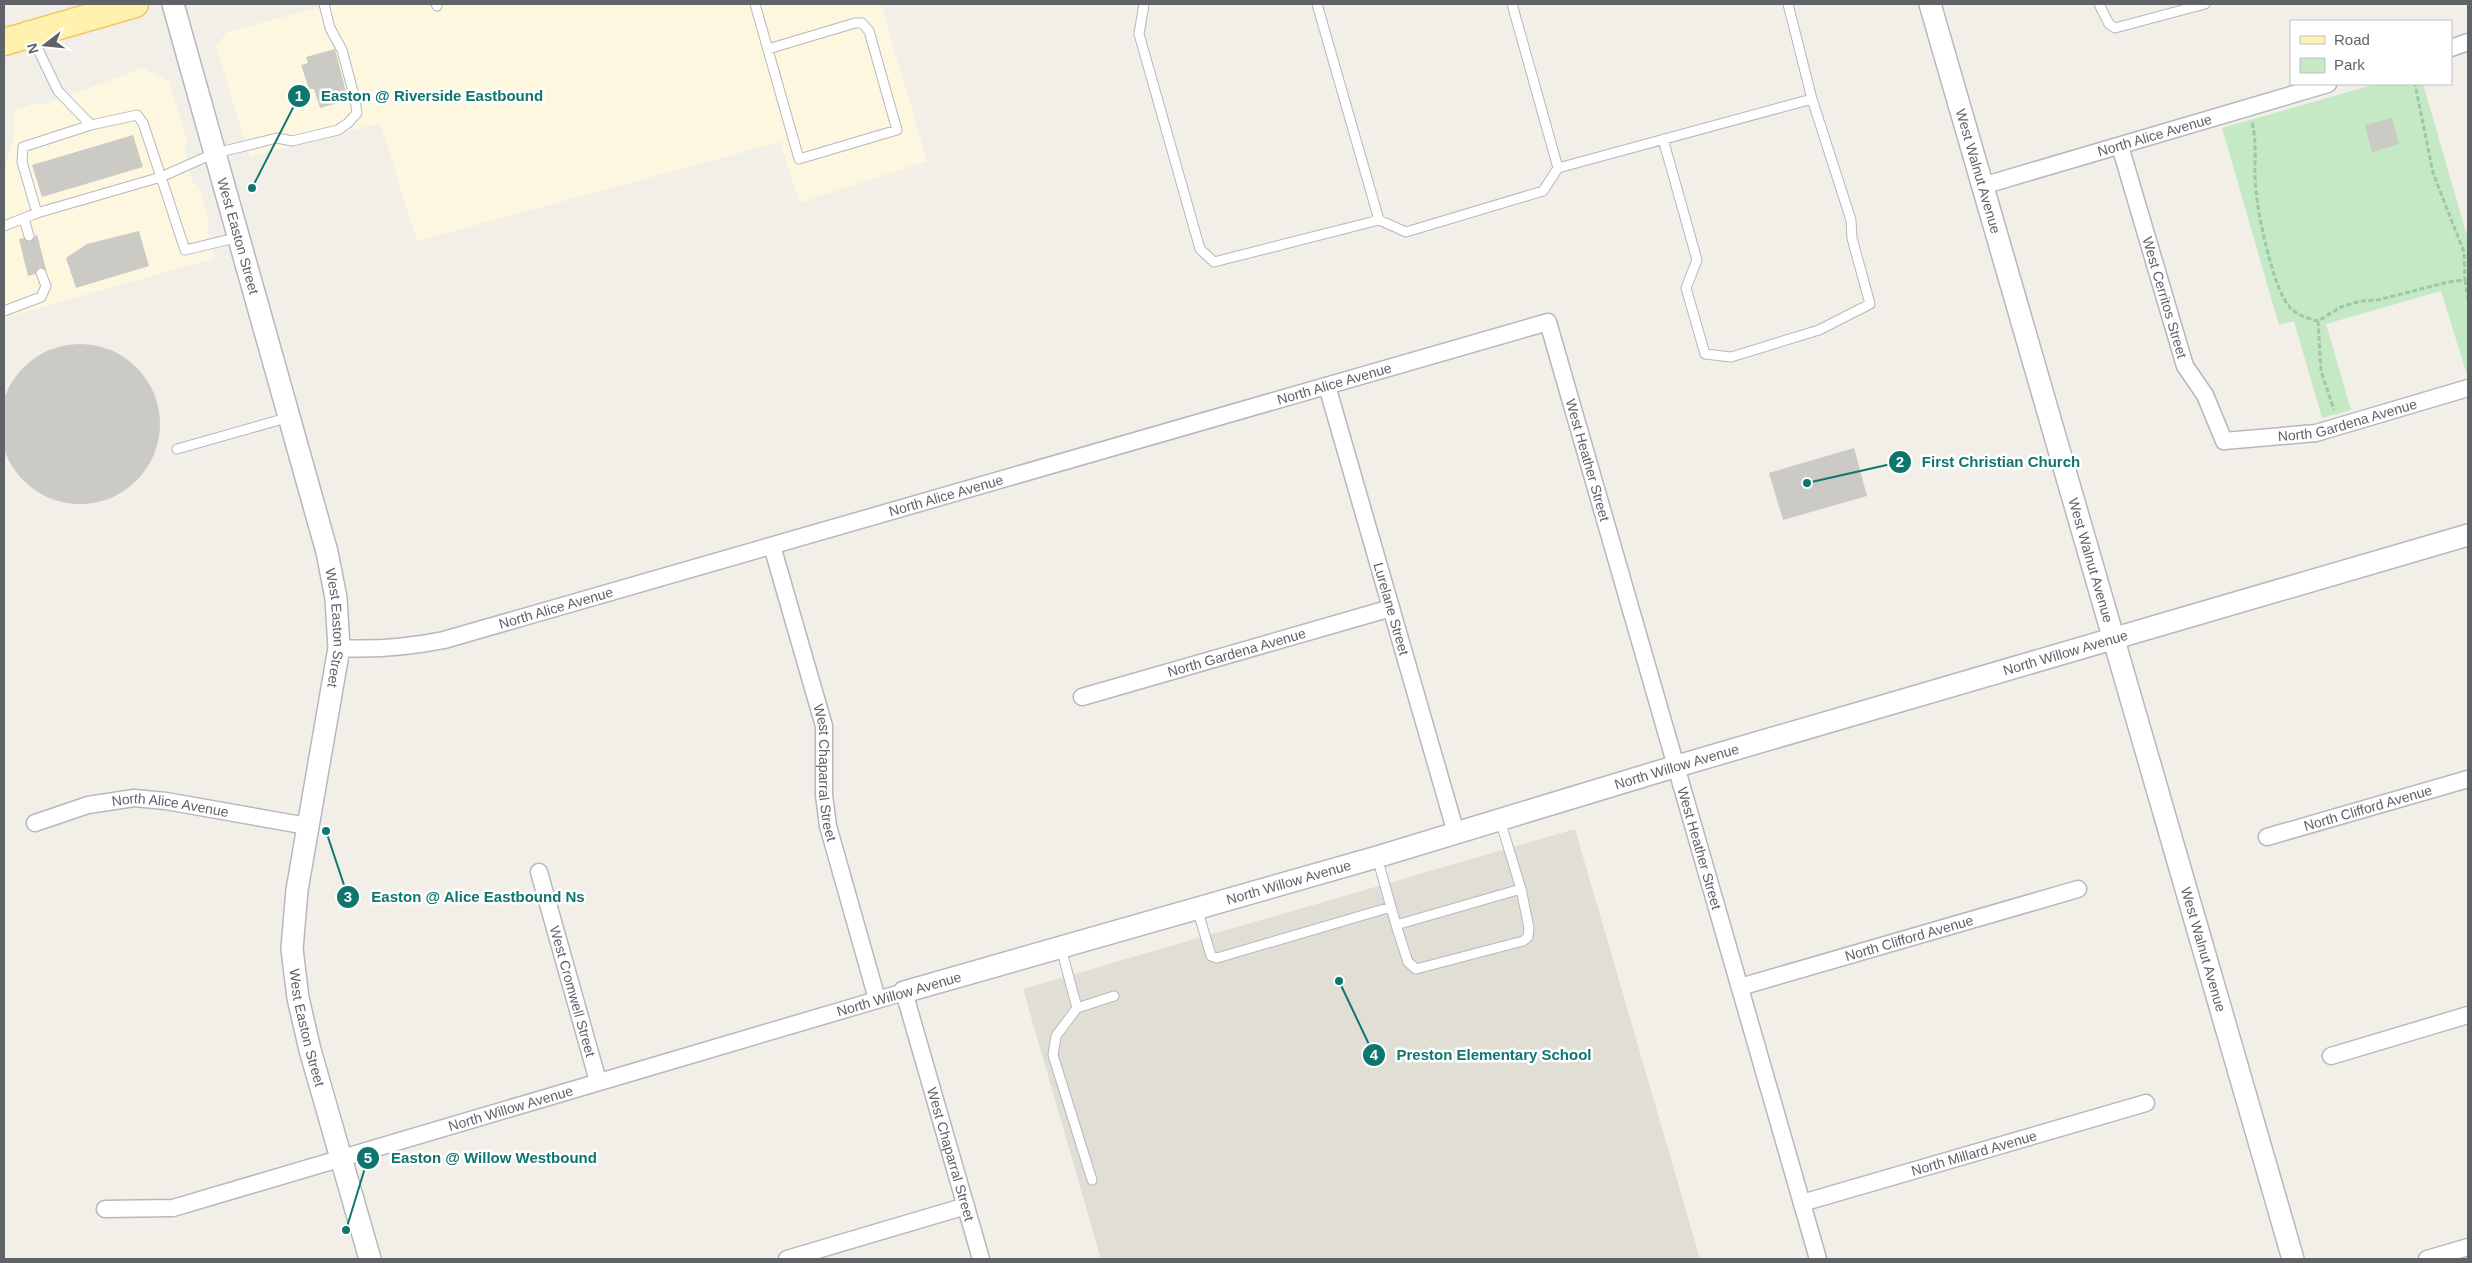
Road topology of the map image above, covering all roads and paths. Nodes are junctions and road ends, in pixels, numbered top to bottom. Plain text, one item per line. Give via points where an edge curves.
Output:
1 (135, 4) edge
2 (173, 4) edge
3 (324, 4) edge
4 (755, 4) edge
5 (1144, 4) edge
6 (1317, 4) edge
7 (1512, 4) edge
8 (1788, 4) edge
9 (1930, 4) edge
10 (2099, 4) edge
11 (2205, 4) edge
12 (31, 34) junction
13 (4, 42) edge
14 (2468, 42) edge
15 (2452, 48) edge
16 (768, 49) junction
17 (2325, 85) edge
18 (2414, 85) edge
19 (1812, 99) junction
20 (2248, 107) junction
21 (91, 125) junction
22 (1663, 140) junction
23 (2120, 146) junction
24 (215, 154) junction
25 (1558, 168) junction
26 (161, 177) junction
27 (1982, 186) junction
28 (37, 213) junction
29 (24, 218) junction
30 (1379, 220) junction
31 (4, 226) edge
32 (29, 236) dead end
33 (239, 237) junction
34 (41, 272) dead end
35 (2465, 280) junction
36 (2468, 299) edge
37 (4, 310) edge
38 (2318, 321) junction
39 (1548, 322) joint
40 (1327, 386) junction
41 (2468, 388) edge
42 (290, 417) junction
43 (2342, 427) junction
44 (2224, 441) joint
45 (176, 449) dead end
46 (2468, 535) edge
47 (772, 546) junction
48 (1391, 608) junction
49 (2113, 638) junction
50 (339, 648) junction
51 (1082, 698) dead end
52 (1678, 766) junction
53 (2468, 778) edge
54 (1500, 820) junction
55 (35, 823) dead end
56 (307, 826) junction
57 (1456, 833) junction
58 (2267, 837) dead end
59 (1377, 857) junction
60 (539, 872) dead end
61 (2078, 888) dead end
62 (1521, 889) junction
63 (1391, 907) junction
64 (1197, 908) junction
65 (1396, 925) junction
66 (1061, 948) junction
67 (1740, 987) junction
68 (904, 992) junction
69 (1114, 996) dead end
70 (877, 1000) junction
71 (1078, 1008) junction
72 (2468, 1015) edge
73 (2331, 1056) dead end
74 (598, 1082) junction
75 (2146, 1103) dead end
76 (342, 1160) junction
77 (1092, 1180) dead end
78 (1802, 1203) junction
79 (966, 1206) junction
80 (104, 1209) dead end
81 (2468, 1247) edge
82 (370, 1259) edge
83 (787, 1259) edge
84 (980, 1259) edge
85 (1818, 1259) edge
86 (2293, 1259) edge
87 (2426, 1259) edge

1 - 12 main road
2 - 24 street, West Easton Street
3 - 24 lane via 330,28 342,50 357,113 338,130 292,141 277,138
4 - 16 lane
5 - 30 lane via 1138,34 1200,249 1214,262
6 - 30 lane
7 - 25 lane
8 - 19 lane
9 - 27 street, West Walnut Avenue
10 - 11 lane via 2108,24 2115,28
12 - 13 main road
12 - 21 lane via 58,91
14 - 15 street
16 - 16 lane via 799,159 897,130 869,31 862,23
17 - 20 street, North Alice Avenue
18 - 35 path via 2433,173 2464,252
19 - 22 lane
19 - 22 lane via 1851,220 1852,238 1870,304 1819,330 1731,357 1705,354 1686,288 1697,260
20 - 23 street, North Alice Avenue
20 - 38 path via 2256,139 2256,192 2279,288 2294,311
21 - 26 lane via 136,116 143,123
21 - 28 lane via 23,147 22,162
22 - 25 lane
23 - 27 street, North Alice Avenue
23 - 44 street, West Cerritos Street via 2185,366 2206,395
24 - 26 lane
24 - 33 street, West Easton Street
25 - 30 lane via 1543,191 1406,232
26 - 28 lane
26 - 33 lane via 185,250
27 - 49 street, West Walnut Avenue
28 - 29 lane
29 - 31 lane
29 - 32 lane
33 - 42 street, West Easton Street
34 - 37 lane via 46,286 41,297
35 - 36 path
35 - 38 path via 2378,300 2360,301 2341,307
38 - 43 path via 2321,371
39 - 40 street, North Alice Avenue
39 - 52 street, West Heather Street
40 - 47 street, North Alice Avenue
40 - 48 street, Lurelane Street
41 - 43 street, North Gardena Avenue
42 - 45 lane
42 - 50 street, West Easton Street via 328,552 336,598
43 - 44 street, North Gardena Avenue via 2316,433
46 - 49 street, North Willow Avenue
47 - 50 street, North Alice Avenue via 444,640 410,647
47 - 70 street, West Chaparral Street via 824,726 824,795 828,826
48 - 51 street, North Gardena Avenue
48 - 57 street, Lurelane Street
49 - 52 street, North Willow Avenue
49 - 86 street, West Walnut Avenue
50 - 56 street, West Easton Street
52 - 54 street, North Willow Avenue
52 - 67 street, West Heather Street
53 - 58 street, North Clifford Avenue
54 - 57 street, North Willow Avenue
54 - 62 lane
55 - 56 street, North Alice Avenue via 88,805 134,798
56 - 76 street, West Easton Street via 296,890 292,949 310,1050
57 - 59 street, North Willow Avenue
59 - 63 lane
59 - 64 street, North Willow Avenue
60 - 74 street, West Cromwell Street
61 - 67 street, North Clifford Avenue
62 - 65 lane
62 - 65 lane via 1529,928 1524,941 1416,969 1408,962
63 - 64 lane via 1221,958 1211,956
63 - 65 lane
64 - 66 street, North Willow Avenue
66 - 68 street, North Willow Avenue
66 - 71 lane
67 - 78 street, West Heather Street
68 - 70 street, North Willow Avenue
68 - 79 street, West Chaparral Street
69 - 71 lane
70 - 74 street, North Willow Avenue
71 - 77 lane via 1056,1036 1054,1055
72 - 73 street
74 - 76 street, North Willow Avenue
75 - 78 street, North Millard Avenue
76 - 80 street, North Willow Avenue via 173,1208
76 - 82 street, West Easton Street
78 - 85 street, West Heather Street
79 - 83 street
79 - 84 street, West Chaparral Street
81 - 87 street

